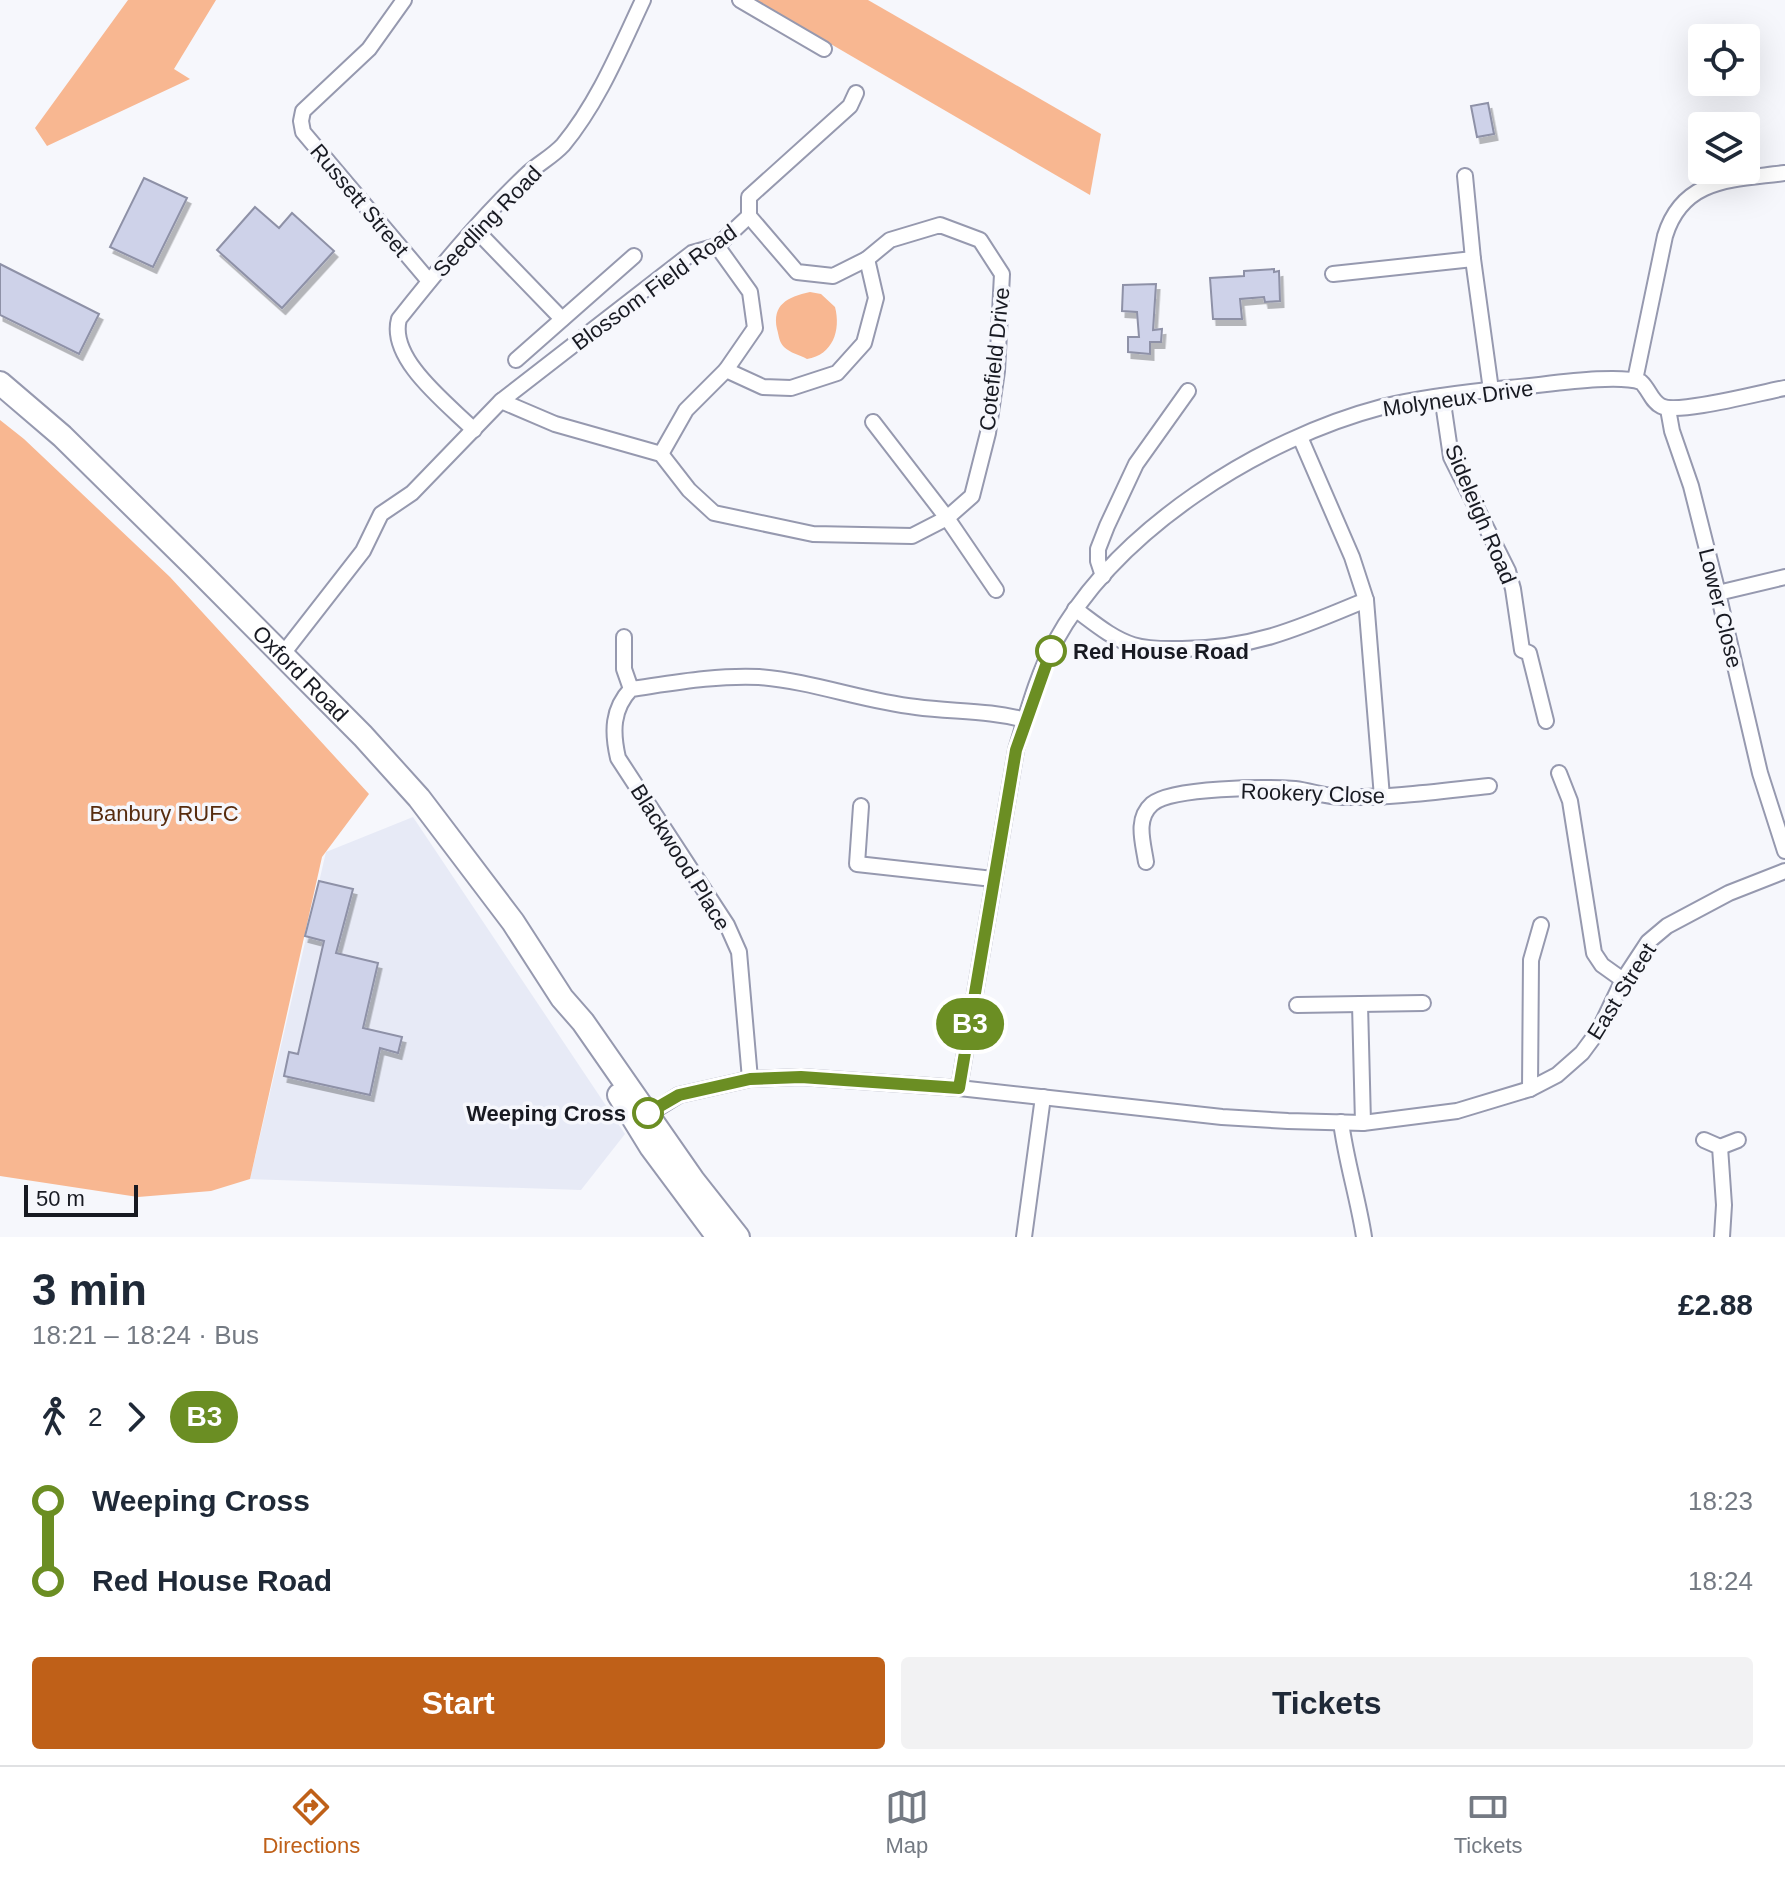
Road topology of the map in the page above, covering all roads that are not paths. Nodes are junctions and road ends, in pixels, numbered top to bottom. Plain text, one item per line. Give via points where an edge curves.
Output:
1 (385, 0) edge
2 (643, 0) edge
3 (740, 0) edge
4 (401, 4) edge
5 (824, 49) dead end
6 (856, 93) dead end
7 (1785, 173) edge
8 (1465, 176) dead end
9 (749, 216) junction
10 (475, 229) junction
11 (717, 246) junction
12 (634, 256) dead end
13 (867, 259) junction
14 (1473, 259) junction
15 (1333, 274) dead end
16 (429, 281) junction
17 (562, 319) junction
18 (516, 360) dead end
19 (726, 370) junction
20 (1635, 380) junction
21 (0, 383) edge
22 (1785, 388) edge
23 (1491, 390) junction
24 (1188, 391) dead end
25 (1442, 396) junction
26 (501, 401) junction
27 (1668, 409) junction
28 (873, 422) dead end
29 (474, 430) junction
30 (1300, 437) junction
31 (661, 454) junction
32 (947, 518) junction
33 (1103, 576) junction
34 (1785, 577) edge
35 (996, 590) dead end
36 (1718, 593) junction
37 (1366, 600) junction
38 (1075, 609) junction
39 (624, 637) dead end
40 (282, 655) junction
41 (631, 689) junction
42 (1025, 720) junction
43 (1546, 721) dead end
44 (1559, 773) dead end
45 (1489, 786) dead end
46 (1382, 797) junction
47 (861, 806) dead end
48 (1785, 851) edge
49 (1146, 862) dead end
50 (1785, 871) edge
51 (993, 879) junction
52 (1541, 925) dead end
53 (1623, 980) junction
54 (1423, 1003) dead end
55 (1360, 1004) junction
56 (1297, 1005) dead end
57 (750, 1079) junction
58 (959, 1088) junction
59 (1530, 1089) junction
60 (1043, 1097) junction
61 (641, 1118) junction
62 (1341, 1122) junction
63 (1363, 1123) junction
64 (1704, 1140) dead end
65 (1738, 1140) dead end
66 (1720, 1147) junction
67 (718, 1237) edge
68 (738, 1237) edge
69 (1024, 1237) edge
70 (1364, 1237) edge
71 (1722, 1237) edge

1 - 4 street
2 - 10 street, Seedling Road via 571,134
3 - 5 street
4 - 16 street, Russett Street via 369,49 303,111 301,121 303,132
6 - 9 street, Blossom Field Road via 850,106 749,197
7 - 20 street via 1705,187 1679,206 1665,236
8 - 14 street
9 - 11 street, Blossom Field Road
9 - 13 street, Cotefield Drive via 797,272 833,276
10 - 16 street, Seedling Road
10 - 17 street
11 - 19 street via 750,292 755,328
11 - 26 street, Blossom Field Road via 692,253
12 - 17 street
13 - 19 street via 876,298 864,343 837,373 791,388 763,387
13 - 32 street, Cotefield Drive via 890,240 940,225 980,240 1002,274 988,433 972,496
14 - 15 street
14 - 23 street
16 - 29 street, Seedling Road via 399,319 398,344 411,366
17 - 18 street
19 - 31 street via 686,410
20 - 23 street, Molyneux Drive
20 - 27 street
21 - 40 main road, Oxford Road via 62,436
22 - 27 street
23 - 25 street, Molyneux Drive
24 - 33 street via 1136,464 1107,526 1098,549
25 - 30 street, Molyneux Drive via 1383,407
25 - 43 street, Sideleigh Road via 1451,457 1508,571 1522,650 1529,653
26 - 29 street
26 - 31 street via 555,424
27 - 36 street, Lower Close
28 - 32 street
29 - 40 street via 412,493 381,514 363,551
30 - 33 street, Molyneux Drive via 1187,500
30 - 37 street
31 - 32 street, Cotefield Drive via 714,513 813,534 912,536
32 - 35 street
33 - 38 street, Molyneux Drive
34 - 36 street
36 - 48 street, Lower Close via 1760,773
37 - 38 street via 1269,639 1190,649 1133,645
37 - 46 street
38 - 42 street, Molyneux Drive via 1054,644
39 - 41 street via 624,669
40 - 61 main road, Oxford Road via 419,798 513,922 562,998 572,1028
41 - 42 street via 715,677 760,677 916,707
41 - 57 street, Blackwood Place via 615,718 618,758 727,925 739,952
42 - 51 street, Molyneux Drive
44 - 53 street via 1570,801 1594,953
45 - 46 street, Rookery Close
46 - 49 street, Rookery Close via 1258,788 1164,796 1145,812 1141,823
47 - 51 street via 857,864
50 - 53 street, East Street via 1667,926 1648,942
51 - 58 street, Molyneux Drive
52 - 59 street via 1531,960
53 - 59 street, East Street via 1582,1053
54 - 55 street
55 - 56 street
55 - 63 street
57 - 58 street via 801,1077
57 - 61 street via 679,1095
58 - 60 street
59 - 63 street, East Street via 1457,1111
60 - 62 street via 1222,1117
60 - 69 street
61 - 67 main road, Oxford Road
61 - 68 main road, Oxford Road
62 - 63 street
62 - 70 street
64 - 66 street
65 - 66 street
66 - 71 street

